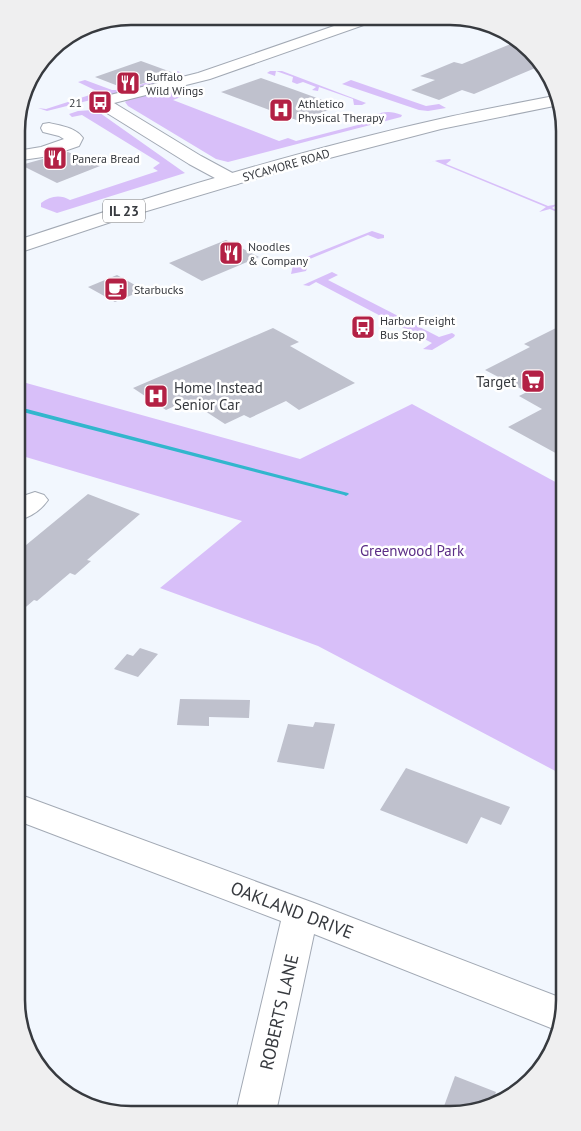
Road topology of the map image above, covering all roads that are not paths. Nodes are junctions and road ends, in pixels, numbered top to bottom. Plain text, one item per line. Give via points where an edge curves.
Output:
1 (350, 25) edge
2 (551, 102) edge
3 (57, 121) dead end
4 (25, 155) edge
5 (232, 180) junction
6 (25, 245) edge
7 (25, 810) edge
8 (301, 913) junction
9 (555, 1012) edge
10 (257, 1106) edge

1 - 5 main road via 204,76 100,102
2 - 5 main road, SYCAMORE ROAD / IL 23 via 391,136
3 - 4 main road via 71,134 73,142
5 - 6 main road, SYCAMORE ROAD / IL 23 via 113,214
7 - 8 main road, OAKLAND DRIVE
8 - 9 main road, OAKLAND DRIVE
8 - 10 main road, ROBERTS LANE

